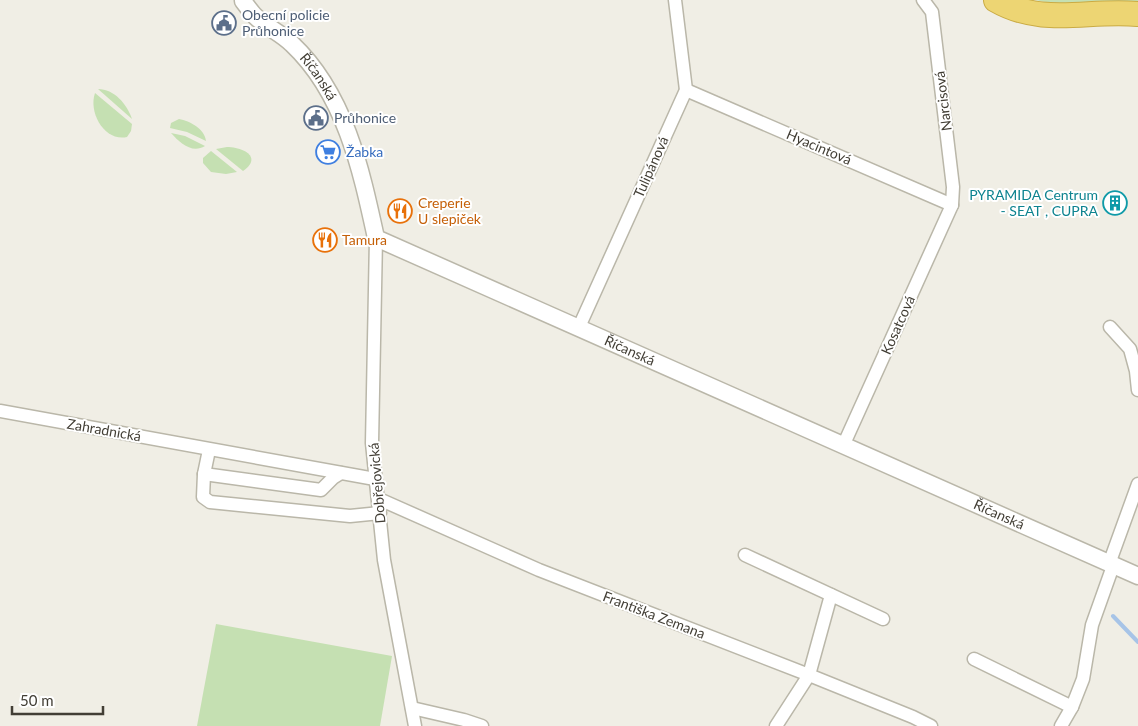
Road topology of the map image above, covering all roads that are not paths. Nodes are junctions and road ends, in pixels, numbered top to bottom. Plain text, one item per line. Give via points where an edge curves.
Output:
1 (240, 0) edge
2 (675, 0) edge
3 (923, 0) edge
4 (996, 0) edge
5 (1138, 14) edge
6 (686, 90) junction
7 (952, 205) junction
8 (376, 238) junction
9 (579, 327) junction
10 (1110, 328) dead end
11 (1138, 390) edge
12 (0, 411) edge
13 (843, 446) junction
14 (209, 450) junction
15 (341, 473) junction
16 (204, 474) junction
17 (375, 480) junction
18 (1138, 484) edge
19 (379, 499) junction
20 (380, 513) junction
21 (745, 555) dead end
22 (1111, 565) junction
23 (1138, 576) edge
24 (831, 595) junction
25 (883, 619) dead end
26 (974, 658) dead end
27 (809, 675) junction
28 (1072, 707) junction
29 (412, 708) junction
30 (911, 721) edge
31 (415, 726) edge
32 (482, 726) edge
33 (776, 726) edge
34 (931, 726) edge
35 (1061, 726) edge

1 - 8 street, Říčanská via 255,16 292,44 328,89 362,172
2 - 6 street
3 - 7 street, Narcisová via 932,12 953,187
4 - 5 highway via 1014,9 1042,15
6 - 7 street, Hyacintová
6 - 9 street, Tulipánová
7 - 13 street, Kosatcová
8 - 9 street, Říčanská
8 - 17 street, Dobřejovická via 372,443
9 - 13 street, Říčanská
10 - 11 street via 1130,349
12 - 14 street, Zahradnická
13 - 22 street, Říčanská
14 - 15 street, Zahradnická
14 - 16 street
15 - 16 street via 321,490
15 - 17 street, Zahradnická
16 - 20 street via 203,497 210,502 350,516
17 - 19 street, Dobřejovická
18 - 22 street
19 - 20 street, Dobřejovická
19 - 27 street, Františka Zemana via 540,570
20 - 29 street, Dobřejovická via 384,560
21 - 24 street
22 - 23 street, Říčanská
22 - 28 street via 1092,625 1083,679
24 - 25 street
24 - 27 street
26 - 28 street
27 - 30 street, Františka Zemana
27 - 33 street
28 - 35 street
29 - 31 street, Dobřejovická
29 - 32 street
30 - 34 street, Františka Zemana

